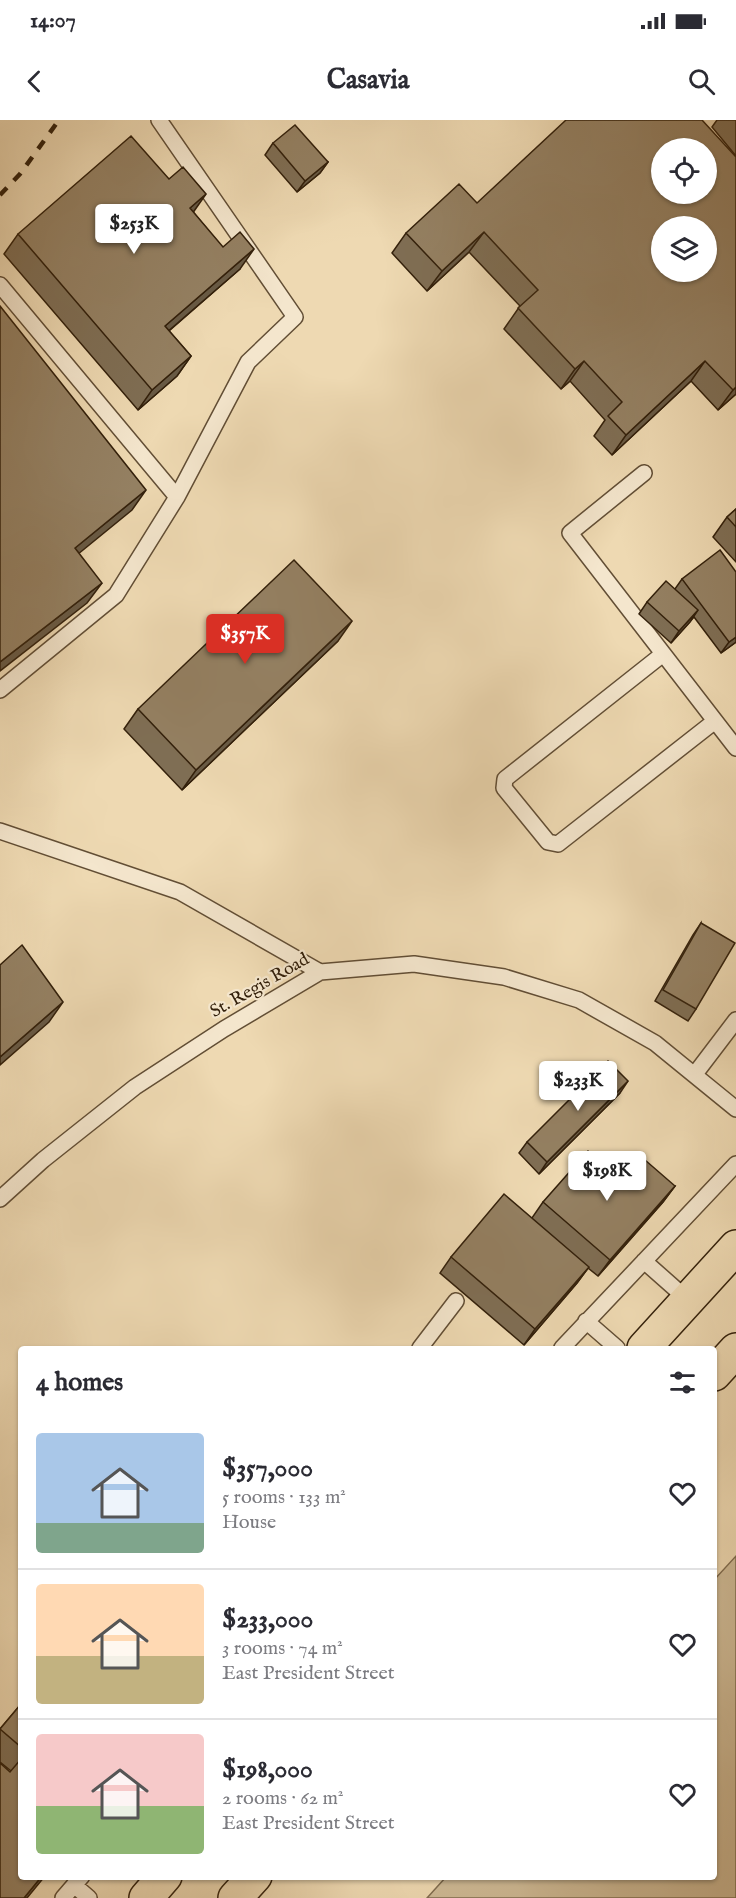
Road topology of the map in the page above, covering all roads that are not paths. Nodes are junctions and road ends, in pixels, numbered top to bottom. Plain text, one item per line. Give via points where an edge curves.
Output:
1 (159, 120) edge
2 (0, 285) edge
3 (644, 473) dead end
4 (177, 497) junction
5 (663, 654) junction
6 (0, 690) edge
7 (715, 722) junction
8 (736, 748) edge
9 (0, 831) edge
10 (320, 972) junction
11 (736, 1020) edge
12 (695, 1074) junction
13 (736, 1109) edge
14 (736, 1164) edge
15 (0, 1198) edge
16 (736, 1246) edge
17 (644, 1261) junction
18 (688, 1300) junction
19 (456, 1301) dead end
20 (586, 1321) junction
21 (422, 1346) edge
22 (564, 1346) edge
23 (614, 1346) edge
24 (646, 1346) edge
25 (736, 1350) edge
26 (717, 1371) edge
27 (162, 1880) edge
28 (251, 1880) edge
29 (78, 1881) edge
30 (63, 1898) edge
31 (88, 1898) edge
32 (146, 1898) edge
33 (235, 1898) edge

1 - 4 lane via 295,317 248,362
2 - 4 lane
3 - 5 lane via 570,533
4 - 6 lane via 116,595
5 - 7 lane
5 - 7 lane via 505,778 504,788 548,842 558,844
7 - 8 lane
9 - 10 lane via 180,892
10 - 12 lane, St. Regis Road via 414,964 504,976 579,1000 655,1043
10 - 15 lane, St. Regis Road via 135,1087
11 - 12 lane
12 - 13 lane, St. Regis Road
14 - 17 lane
16 - 18 main road
17 - 18 lane
17 - 20 lane
18 - 24 main road
19 - 21 lane
20 - 22 lane
20 - 23 lane
25 - 26 main road
27 - 32 main road
28 - 33 main road
29 - 30 lane
29 - 31 lane

